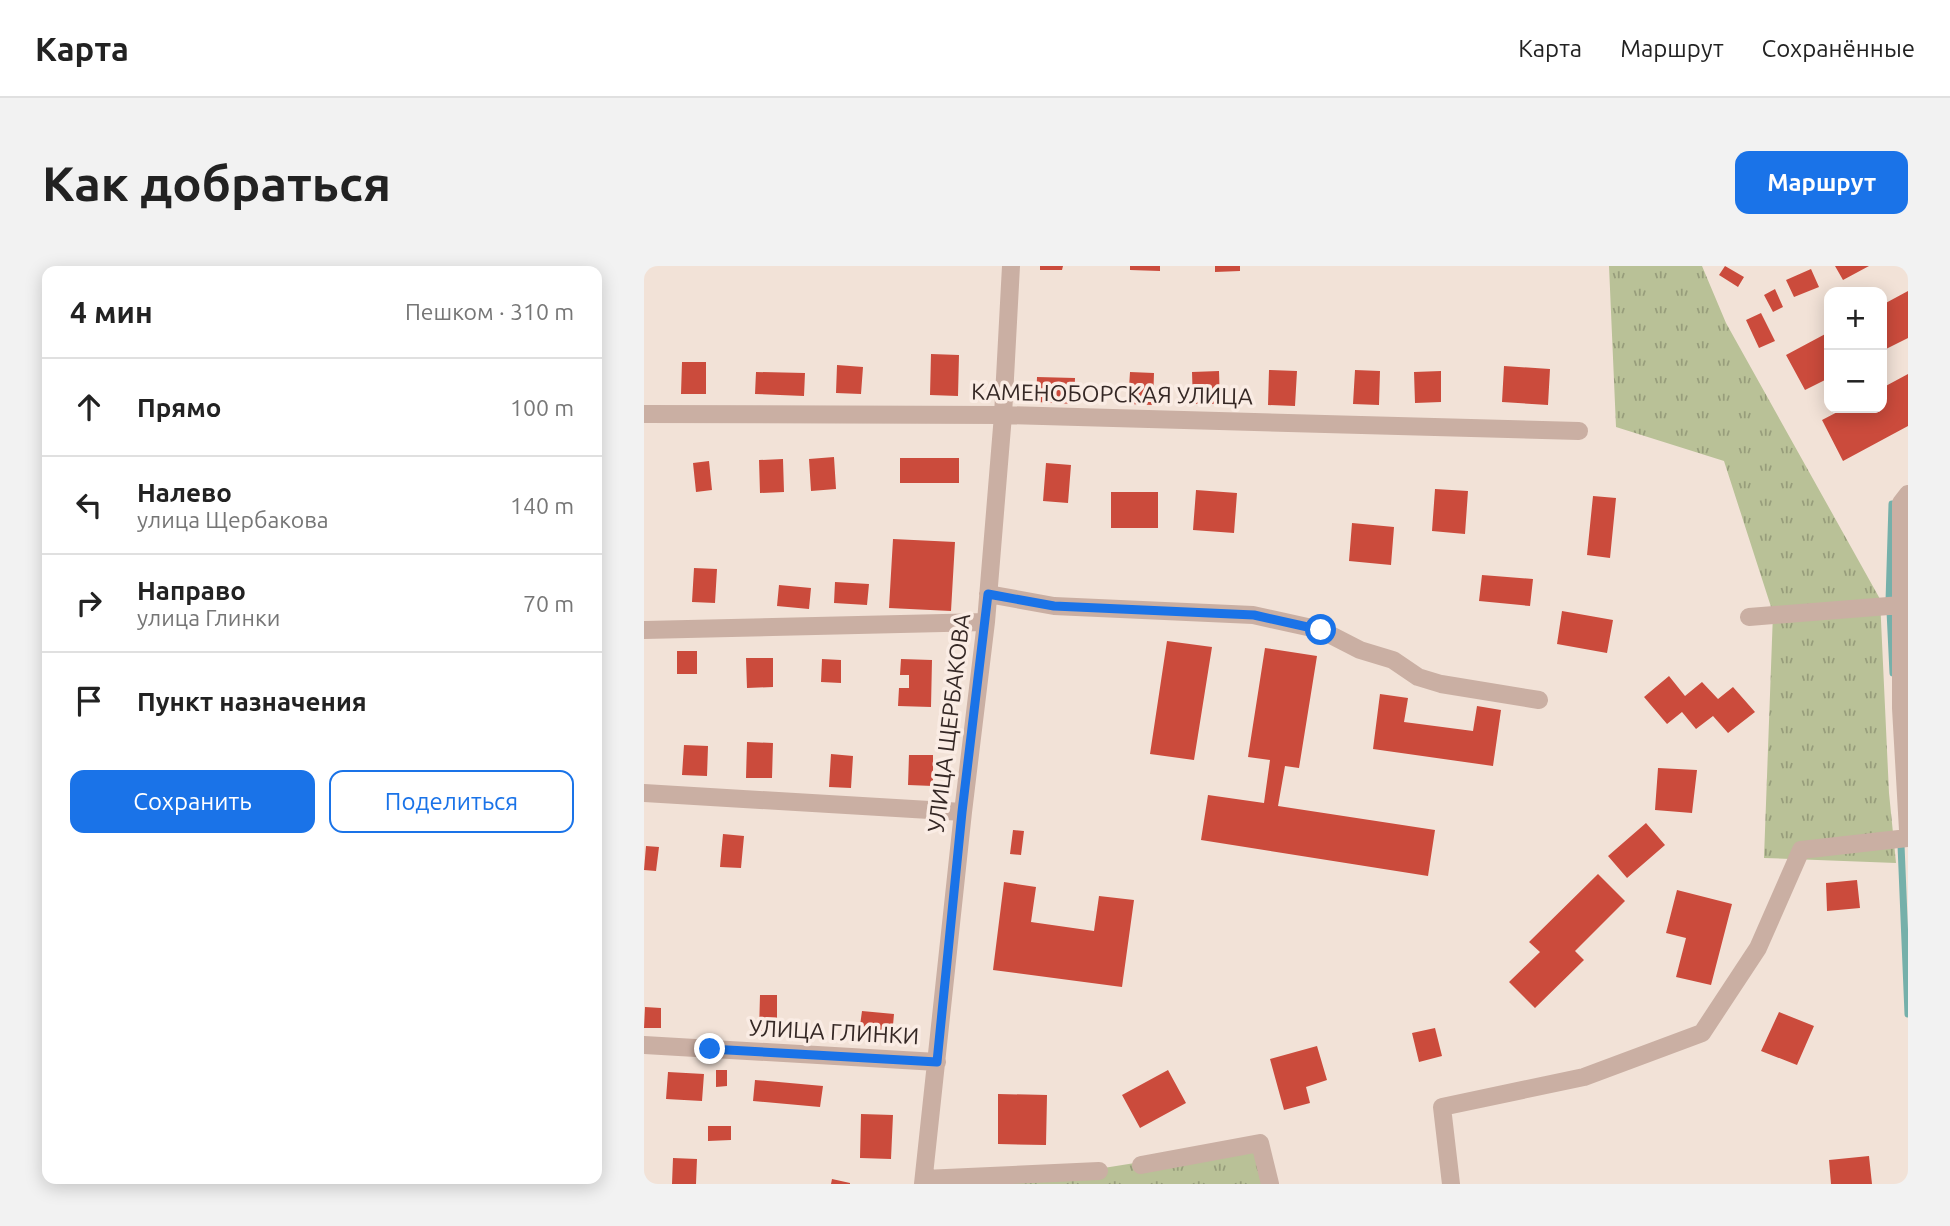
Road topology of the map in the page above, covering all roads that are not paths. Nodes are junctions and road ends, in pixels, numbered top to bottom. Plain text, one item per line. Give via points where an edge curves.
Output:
1 (1011, 266) edge
2 (644, 414) edge
3 (1003, 415) junction
4 (1579, 431) dead end
5 (1908, 494) edge
6 (988, 594) junction
7 (1901, 605) junction
8 (1749, 617) dead end
9 (986, 622) junction
10 (644, 630) edge
11 (1539, 700) dead end
12 (644, 793) edge
13 (962, 812) junction
14 (1908, 830) edge
15 (1908, 838) edge
16 (644, 1045) edge
17 (937, 1062) junction
18 (1141, 1166) dead end
19 (1100, 1171) dead end
20 (923, 1182) edge
21 (1270, 1184) edge
22 (1451, 1184) edge

1 - 3 street, УЛИЦА ЩЕРБАКОВА
2 - 3 street, КАМЕНОБОРСКАЯ УЛИЦА
3 - 4 street, КАМЕНОБОРСКАЯ УЛИЦА
3 - 6 street, УЛИЦА ЩЕРБАКОВА
5 - 7 street via 1901,503
6 - 9 street, УЛИЦА ЩЕРБАКОВА
6 - 11 street via 1054,606 1254,615 1321,630 1441,684
7 - 8 street
7 - 14 street
9 - 10 street
9 - 13 street, УЛИЦА ЩЕРБАКОВА
12 - 13 street
13 - 17 street, УЛИЦА ЩЕРБАКОВА
15 - 22 street via 1801,850 1758,948 1702,1033 1584,1077 1442,1107
16 - 17 street, УЛИЦА ГЛИНКИ
17 - 20 street, УЛИЦА ЩЕРБАКОВА
18 - 21 street via 1259,1143
19 - 20 street

